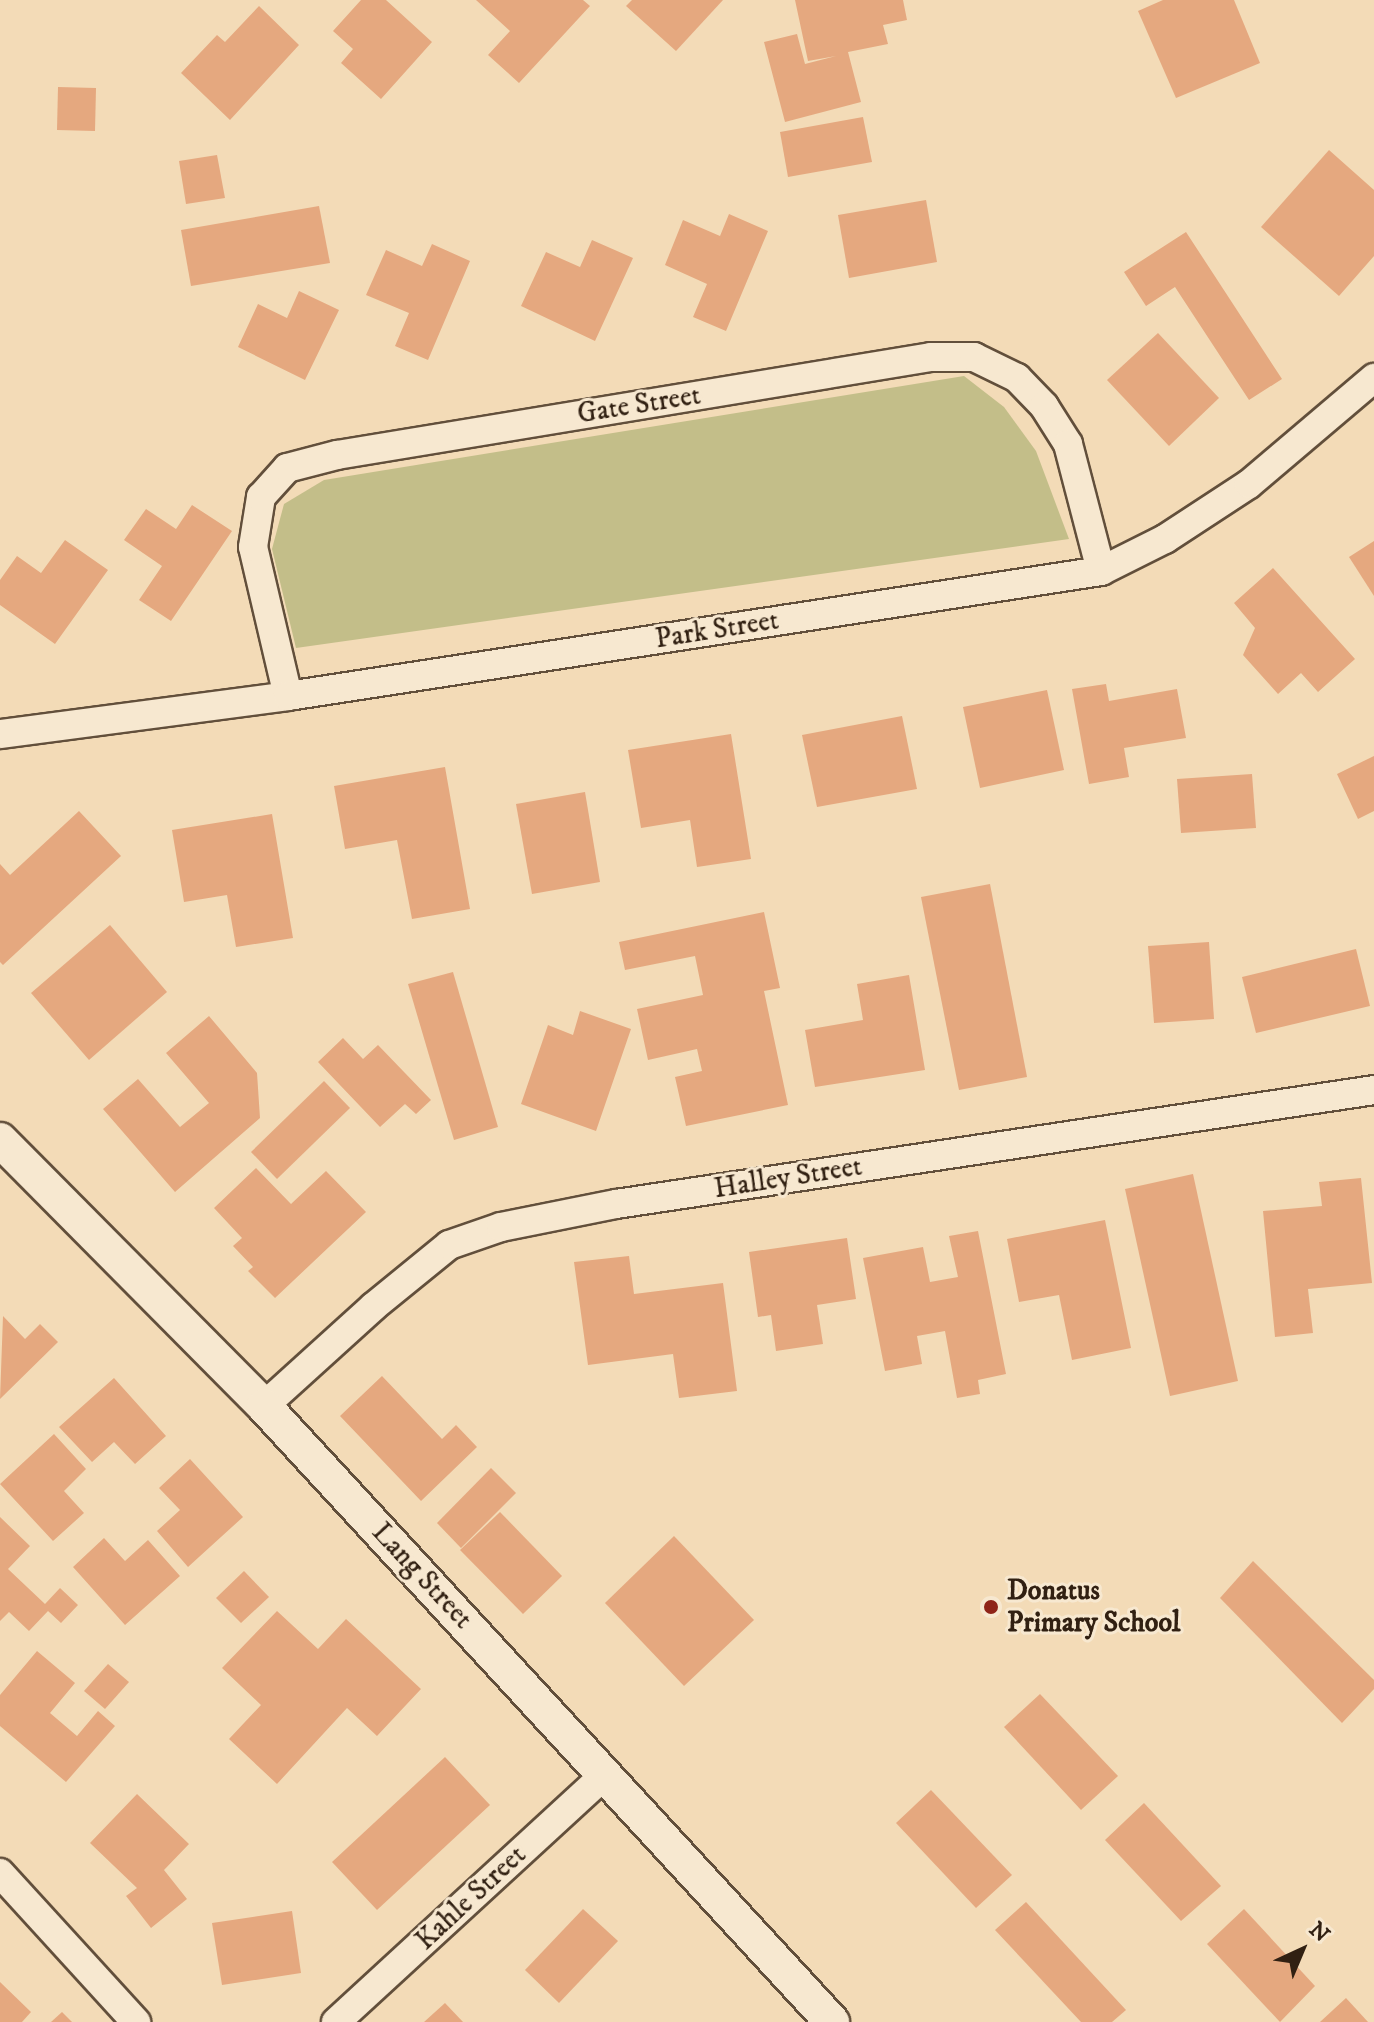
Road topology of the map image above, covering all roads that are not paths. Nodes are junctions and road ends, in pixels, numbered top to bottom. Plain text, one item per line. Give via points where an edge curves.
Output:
1 (1374, 378) edge
2 (1101, 571) junction
3 (288, 696) junction
4 (0, 734) edge
5 (1374, 1090) edge
6 (0, 1140) edge
7 (264, 1406) junction
8 (606, 1774) junction
9 (0, 1873) edge
10 (136, 2022) edge
11 (336, 2022) edge
12 (832, 2022) edge

1 - 2 street, Park Street via 1249,484 1165,539
2 - 3 street, Park Street
2 - 3 street, Gate Street via 1068,444 1044,406 1017,378 974,357 931,357 337,455 287,468 261,497 253,547
3 - 4 street, Park Street
5 - 7 street, Halley Street via 616,1204 501,1227 449,1245
6 - 7 street, Lang Street
7 - 8 street, Lang Street
8 - 11 street, Kahle Street
8 - 12 street, Lang Street
9 - 10 street

